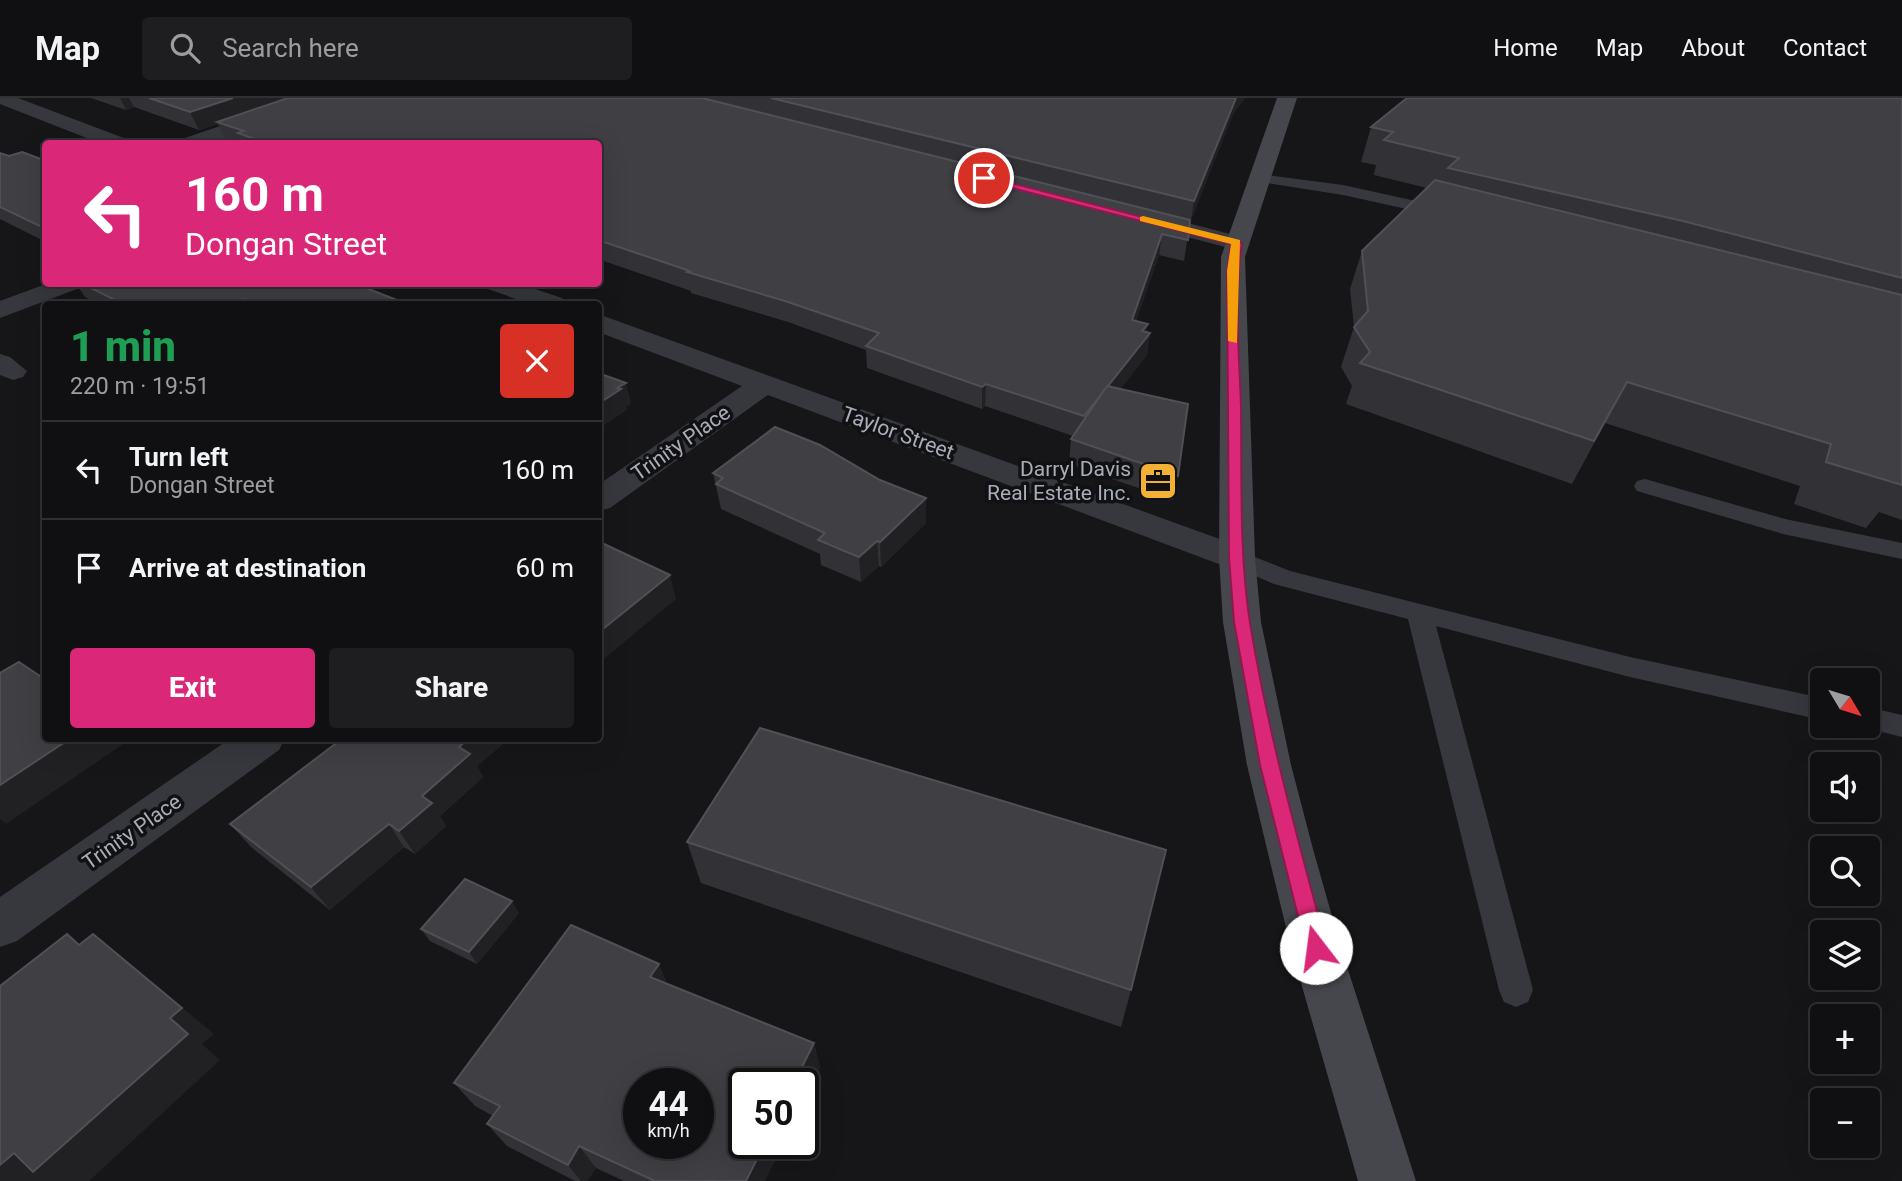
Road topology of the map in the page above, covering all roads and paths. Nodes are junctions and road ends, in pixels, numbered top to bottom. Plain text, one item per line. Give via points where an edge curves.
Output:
1 (1, 98) edge
2 (321, 98) edge
3 (1287, 98) edge
4 (111, 140) edge
5 (198, 140) edge
6 (1259, 177) junction
7 (1114, 211) edge
8 (1457, 215) edge
9 (1237, 243) junction
10 (60, 287) edge
11 (505, 287) edge
12 (545, 301) edge
13 (0, 310) edge
14 (602, 323) edge
15 (764, 384) junction
16 (1645, 486) dead end
17 (602, 498) edge
18 (1902, 551) edge
19 (1237, 558) junction
20 (1420, 614) junction
21 (1810, 706) edge
22 (1880, 721) edge
23 (1902, 726) edge
24 (258, 742) edge
25 (0, 925) edge
26 (1516, 990) dead end
27 (1387, 1181) edge

1 - 4 street
2 - 5 street
3 - 6 main road
6 - 8 lane
6 - 9 main road
7 - 9 street
9 - 19 main road via 1233,271
10 - 13 street
11 - 12 street
14 - 15 street, Taylor Street
15 - 17 street, Trinity Place
15 - 19 street, Taylor Street
16 - 18 lane via 1783,526
19 - 20 lane via 1283,579
19 - 27 main road via 1242,622 1269,765 1316,948
20 - 21 lane
20 - 26 lane
22 - 23 lane
24 - 25 street, Trinity Place

